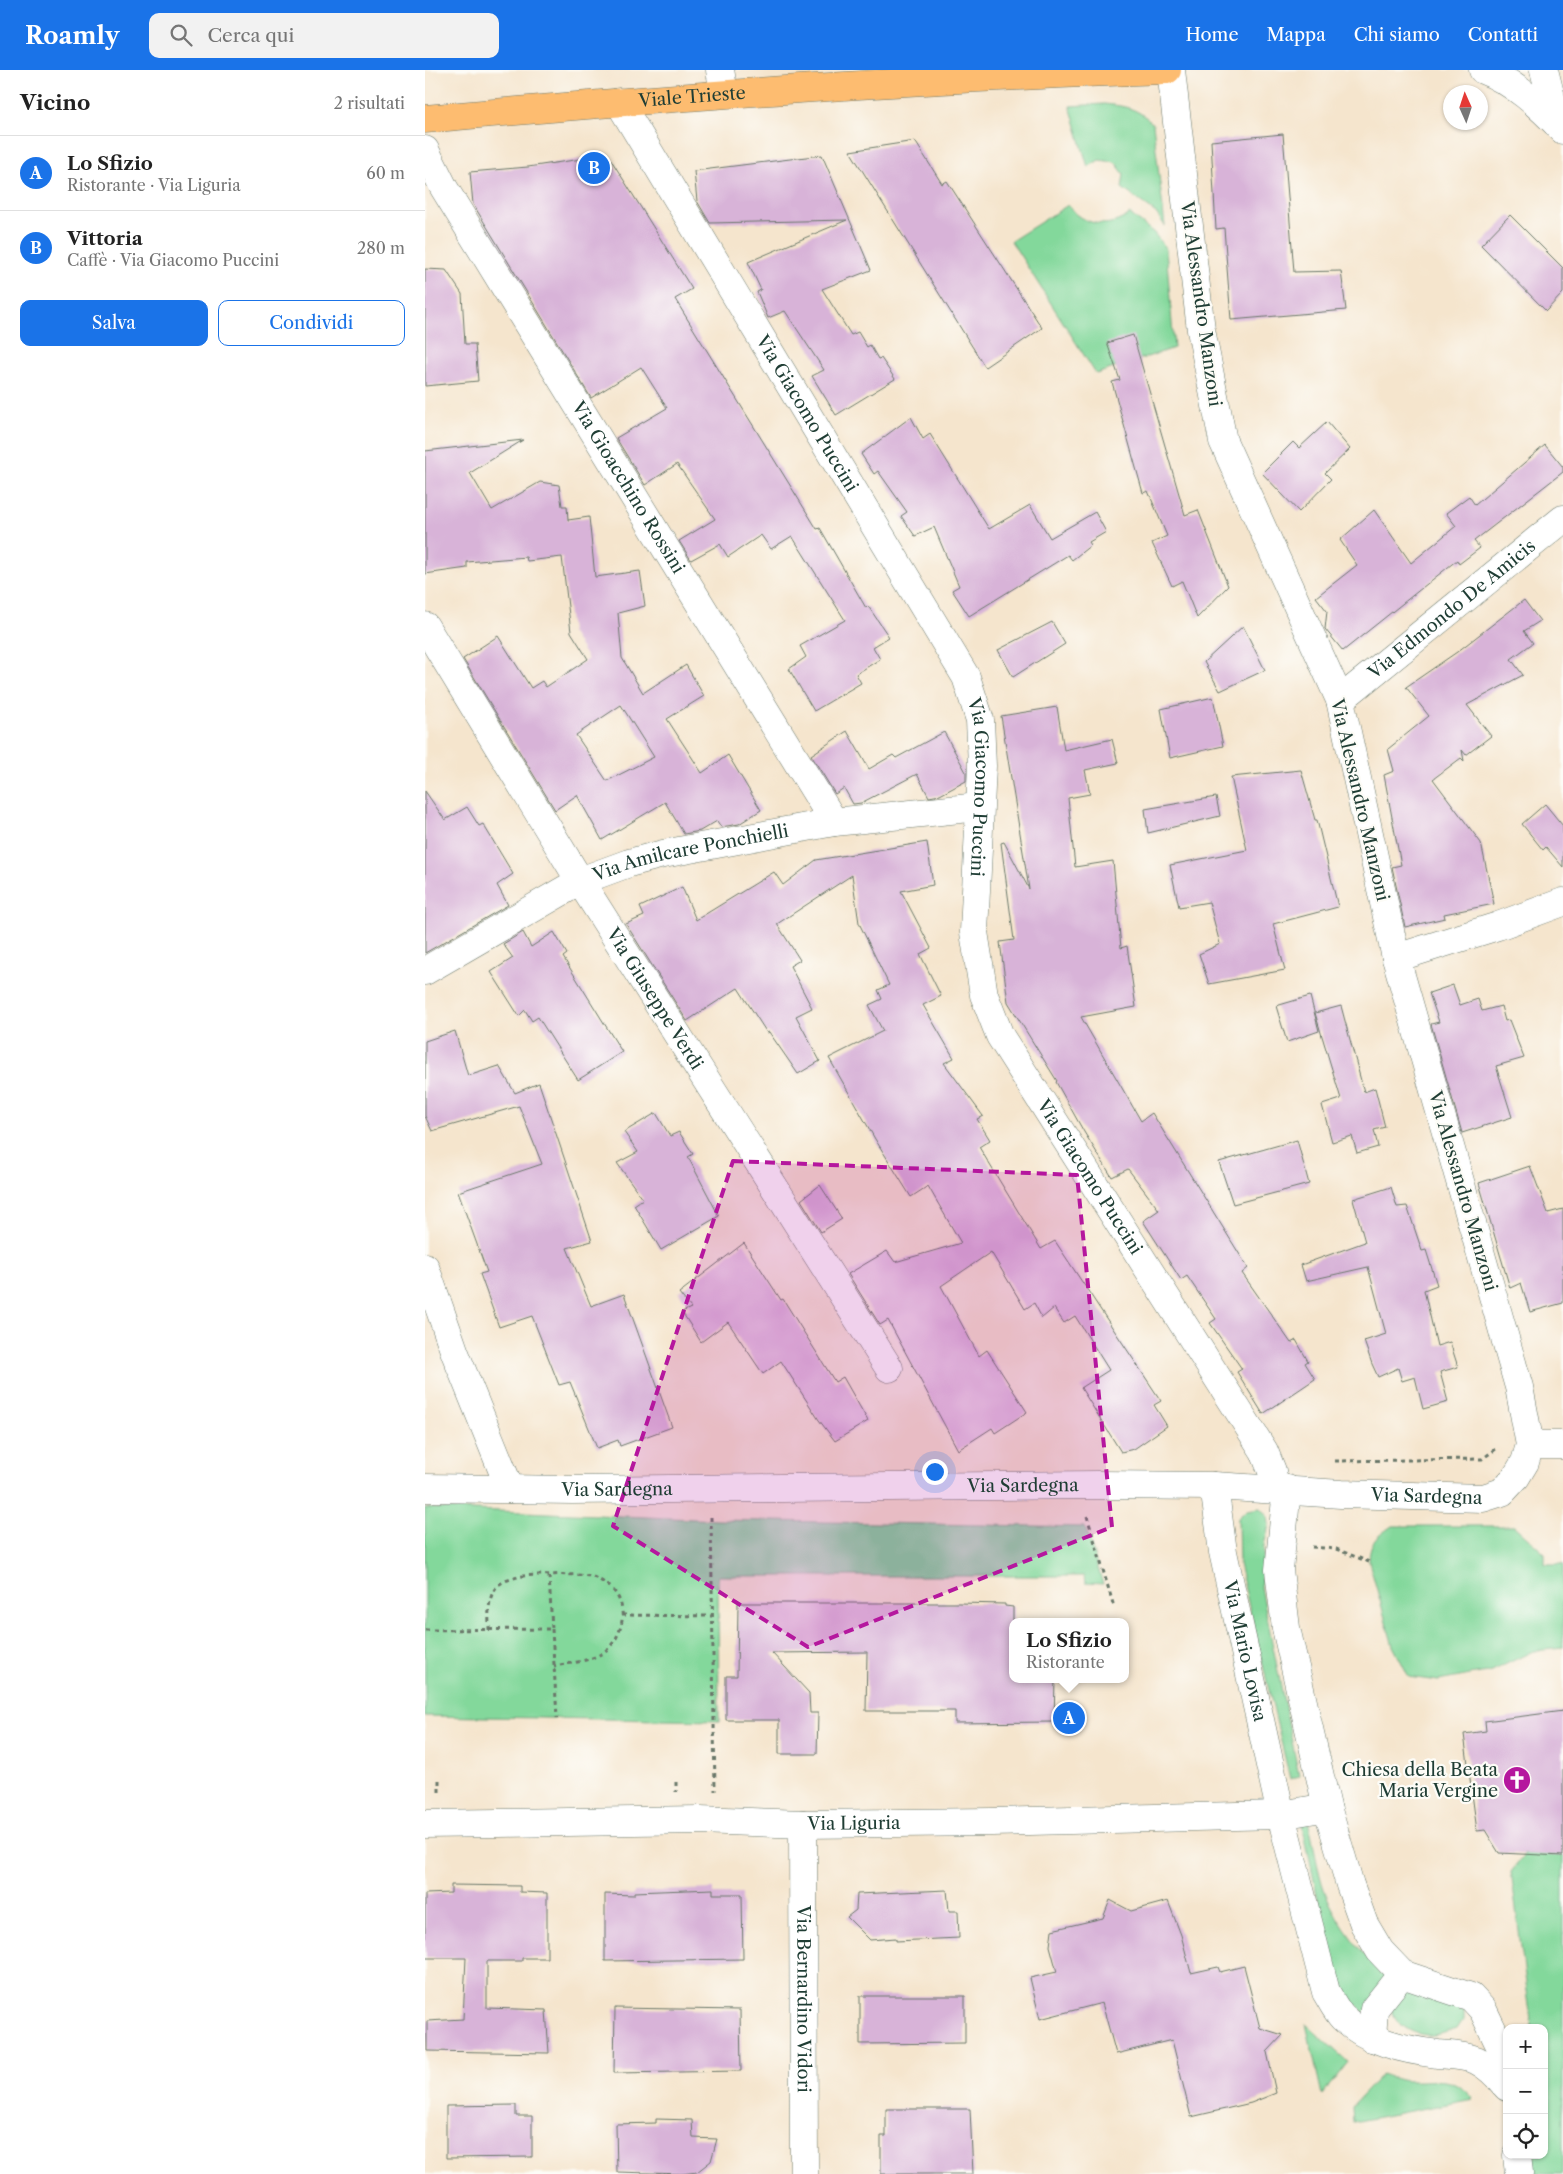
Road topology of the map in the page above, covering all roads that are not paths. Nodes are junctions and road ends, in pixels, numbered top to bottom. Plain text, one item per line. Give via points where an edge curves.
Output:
1 (1169, 70) edge
2 (1543, 70) edge
3 (1066, 72) edge
4 (1493, 72) edge
5 (722, 82) edge
6 (619, 102) junction
7 (425, 119) edge
8 (1560, 127) edge
9 (425, 150) edge
10 (1563, 519) edge
11 (425, 626) edge
12 (1340, 700) junction
13 (979, 807) junction
14 (833, 822) junction
15 (580, 881) junction
16 (1563, 902) edge
17 (1396, 958) junction
18 (425, 971) edge
19 (425, 1267) edge
20 (889, 1368) dead end
21 (1530, 1445) junction
22 (1563, 1445) edge
23 (1214, 1486) junction
24 (425, 1488) edge
25 (510, 1489) junction
26 (1281, 1489) junction
27 (1327, 1807) junction
28 (1281, 1814) junction
29 (425, 1824) edge
30 (803, 1824) junction
31 (1402, 1974) junction
32 (1372, 2038) junction
33 (1506, 2069) edge
34 (1503, 2082) edge
35 (1517, 2159) edge
36 (804, 2174) edge
37 (1519, 2174) edge

1 - 3 main road, Viale Trieste
1 - 12 street, Via Alessandro Manzoni via 1201,330 1223,441
2 - 8 street
3 - 5 main road, Viale Trieste
4 - 8 street via 1533,101
5 - 6 main road, Viale Trieste
6 - 7 main road, Viale Trieste
6 - 13 street, Via Giacomo Puccini via 966,677 980,720 982,766
9 - 14 street, Via Gioacchino Rossini via 444,188
10 - 12 street, Via Edmondo De Amicis
11 - 15 street, Via Giuseppe Verdi
12 - 17 street, Via Alessandro Manzoni
13 - 14 street, Via Amilcare Ponchielli
13 - 26 street, Via Giacomo Puccini via 974,932 984,995 1001,1036 1264,1451
14 - 15 street, Via Amilcare Ponchielli via 663,854
15 - 18 street, Via Amilcare Ponchielli
15 - 20 street, Via Giuseppe Verdi
16 - 17 street
17 - 21 street, Via Alessandro Manzoni via 1519,1387
19 - 25 street via 455,1353
21 - 22 street
21 - 26 street, Via Sardegna via 1516,1478 1502,1492 1483,1498
23 - 25 street, Via Sardegna
23 - 26 street, Via Sardegna
23 - 28 street, Via Mario Lovisa via 1223,1552
24 - 25 street, Via Sardegna
26 - 27 street via 1281,1600
27 - 28 street
27 - 31 street via 1364,1924 1380,1952
28 - 30 street, Via Liguria
28 - 32 street, Via Mario Lovisa via 1326,1992 1343,2017
29 - 30 street, Via Liguria via 700,1820
30 - 36 street, Via Bernardino Vidori
31 - 32 street via 1374,2009
31 - 33 street via 1471,1997 1483,2010 1502,2050
32 - 34 street, Via Mario Lovisa via 1386,2044 1477,2060
35 - 37 street

